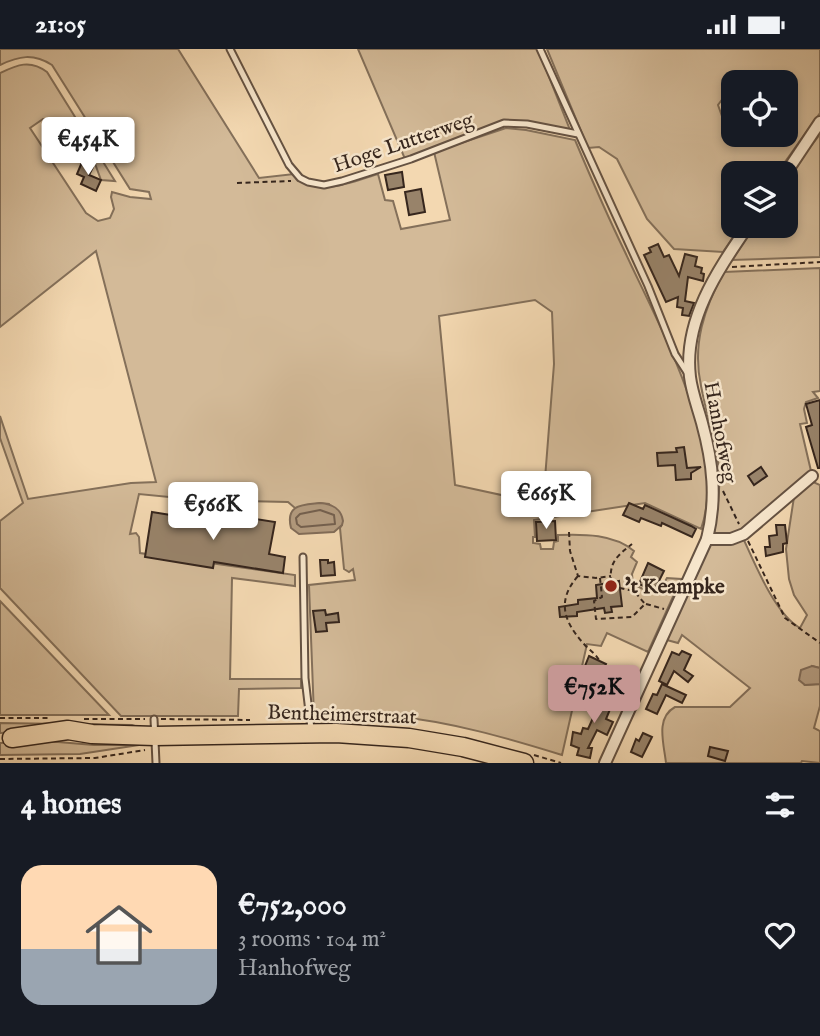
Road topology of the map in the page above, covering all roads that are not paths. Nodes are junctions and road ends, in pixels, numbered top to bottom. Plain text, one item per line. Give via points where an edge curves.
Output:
1 (230, 49) edge
2 (540, 49) edge
3 (820, 122) edge
4 (578, 134) junction
5 (794, 161) edge
6 (740, 238) edge
7 (690, 377) junction
8 (812, 476) dead end
9 (707, 539) junction
10 (303, 557) dead end
11 (312, 732) junction
12 (154, 734) junction
13 (6, 738) edge
14 (156, 763) edge
15 (524, 763) edge
16 (605, 763) edge

1 - 4 lane, Hoge Lutterweg via 289,165 304,180 342,181 504,123
2 - 4 lane
3 - 5 street
4 - 7 lane via 675,353
6 - 7 street, Hanhofweg via 707,291 690,349
7 - 9 street, Hanhofweg via 713,474
8 - 9 street via 744,534
9 - 16 street, Hanhofweg
10 - 11 lane via 305,678
11 - 12 main road, Bentheimerstraat
11 - 15 main road, Bentheimerstraat via 409,738
12 - 13 main road, Bentheimerstraat via 68,730
12 - 14 lane

